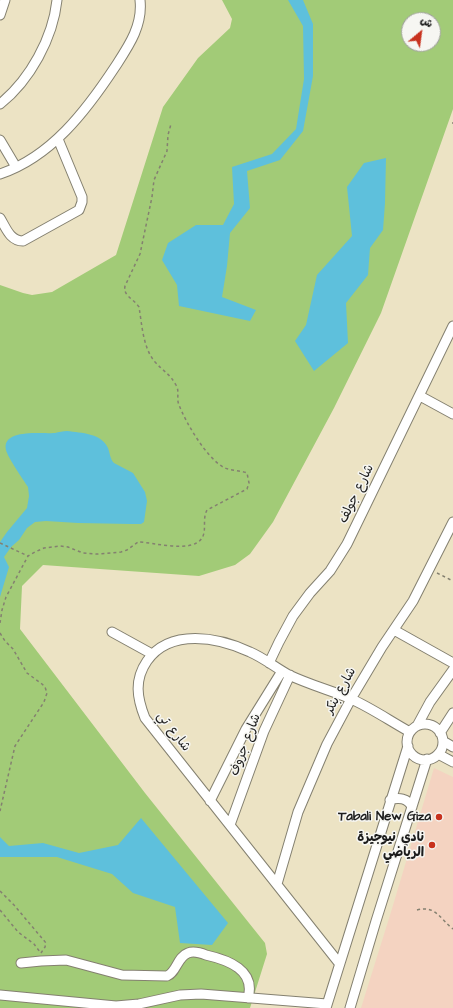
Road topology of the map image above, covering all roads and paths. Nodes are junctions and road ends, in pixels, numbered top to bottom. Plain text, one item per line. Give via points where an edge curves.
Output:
1 (5, 0) edge
2 (57, 0) edge
3 (140, 0) edge
4 (0, 15) edge
5 (0, 104) edge
6 (171, 124) dead end
7 (58, 139) junction
8 (0, 140) edge
9 (16, 167) junction
10 (0, 174) edge
11 (0, 218) edge
12 (453, 326) edge
13 (420, 396) junction
14 (453, 414) edge
15 (453, 522) edge
16 (0, 543) edge
17 (28, 556) junction
18 (430, 569) junction
19 (453, 582) edge
20 (0, 623) edge
21 (394, 630) junction
22 (112, 632) dead end
23 (0, 633) edge
24 (152, 654) junction
25 (269, 663) junction
26 (453, 663) edge
27 (453, 670) edge
28 (286, 673) junction
29 (350, 699) junction
30 (453, 713) edge
31 (413, 729) junction
32 (441, 737) junction
33 (408, 746) junction
34 (453, 747) edge
35 (438, 754) junction
36 (427, 759) junction
37 (453, 762) edge
38 (390, 800) junction
39 (210, 801) junction
40 (412, 807) junction
41 (0, 811) edge
42 (230, 825) junction
43 (277, 884) junction
44 (0, 891) edge
45 (0, 910) edge
46 (417, 910) dead end
47 (453, 929) edge
48 (41, 953) junction
49 (35, 961) junction
50 (21, 963) dead end
51 (339, 964) junction
52 (0, 995) edge
53 (38, 998) junction
54 (248, 998) junction
55 (326, 1006) edge
56 (37, 1008) edge
57 (350, 1008) edge

1 - 4 street
2 - 5 street via 54,21 38,58 17,87
3 - 7 street via 138,26 129,46 87,107
6 - 17 path via 167,151 154,180 140,254 124,291 139,307 149,353 168,373 176,386 179,405 193,434 221,466 247,473 247,489 207,510 204,533 199,542 176,547 138,542 127,550 97,554 83,553 68,547 41,548
7 - 9 street
7 - 11 street via 82,197 79,210 23,241 13,238
8 - 9 street
9 - 10 street
12 - 13 street, شارع جولف
13 - 14 street
13 - 25 street, شارع جولف via 347,544 330,571 293,616
15 - 18 street, شارع بنكر
16 - 17 path
17 - 20 path via 6,597
18 - 19 path
18 - 21 street, شارع بنكر
21 - 26 street
21 - 29 street, شارع بنكر
22 - 24 street
23 - 41 path via 27,673 45,686 47,693 44,702 15,746
24 - 25 street, شارع تي via 166,644 182,638 200,638 233,645
24 - 39 street, شارع تي via 142,668 138,685 139,702 145,718
25 - 28 street, شارع تي
27 - 31 street
28 - 29 street, شارع تي
28 - 39 street, شارع جروف via 246,729
28 - 42 street, شارع جروف
29 - 31 street, شارع تي
29 - 43 street, شارع بنكر via 327,744 298,812
30 - 32 street
31 - 32 street via 427,724
31 - 33 street via 407,741
32 - 34 street
32 - 35 street via 442,748
33 - 36 street via 417,758
33 - 38 street
35 - 36 street
35 - 37 street
36 - 40 street
38 - 40 street via 403,799
38 - 51 street
39 - 42 street, شارع تي
40 - 57 street
42 - 43 street, شارع تي
43 - 51 street, شارع تي
44 - 48 path via 46,943
45 - 48 path via 18,932
46 - 47 path via 432,909
48 - 49 path
49 - 50 street
49 - 54 street via 66,960 122,975 167,976 183,956 192,952 200,953 224,960 245,973 250,989
51 - 55 street
52 - 53 street
53 - 54 street via 116,1006 191,994
53 - 56 street
54 - 55 street

